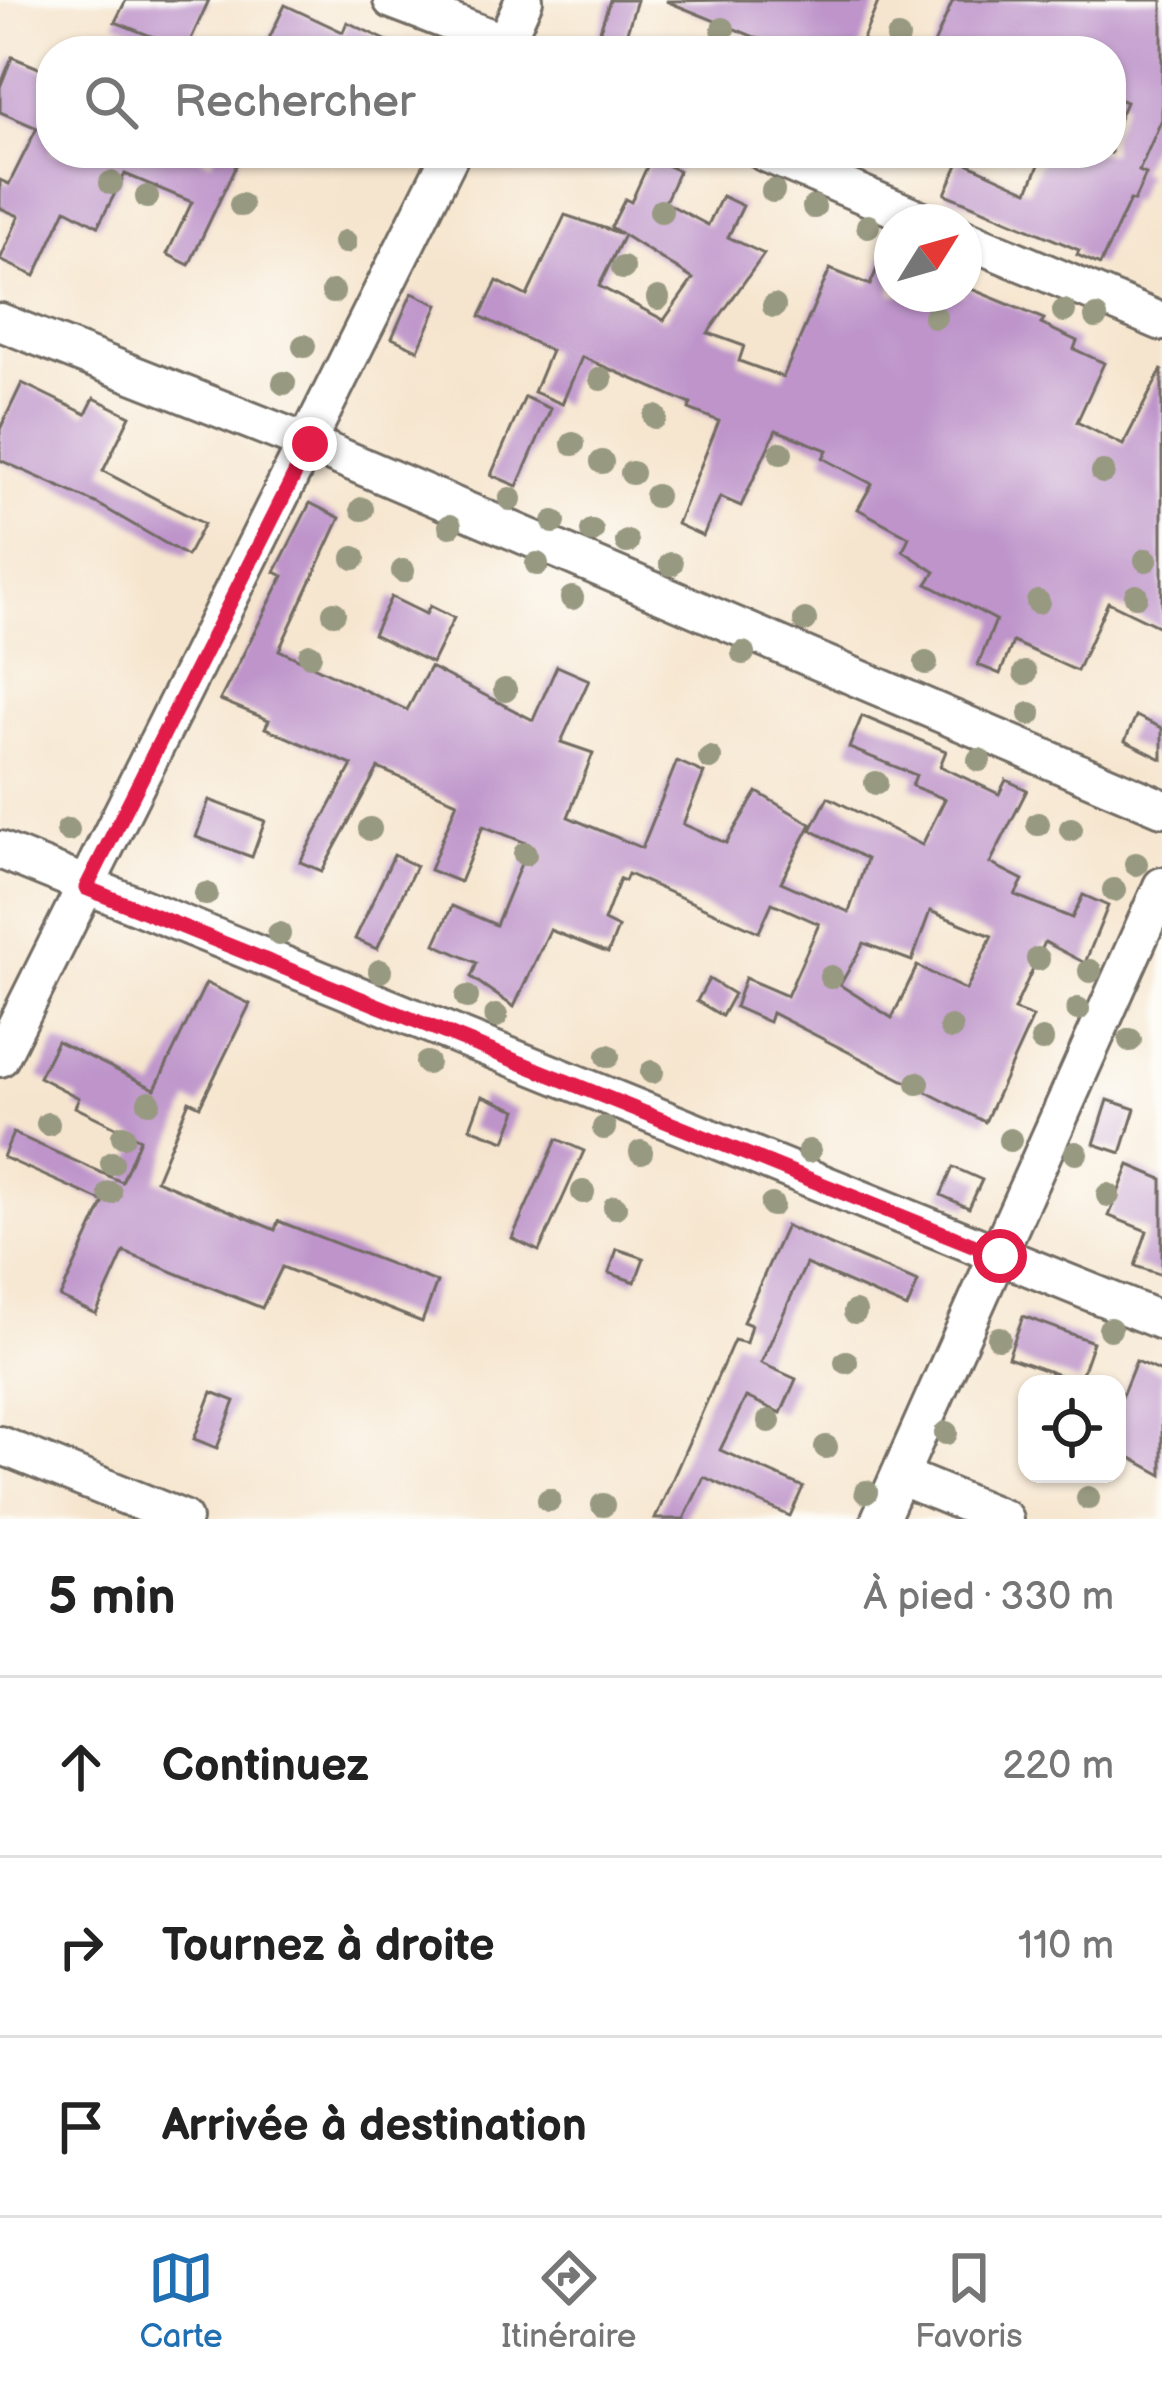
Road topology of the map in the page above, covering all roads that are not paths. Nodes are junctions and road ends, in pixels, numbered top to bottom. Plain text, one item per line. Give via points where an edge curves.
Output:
1 (392, 0) edge
2 (524, 0) edge
3 (480, 36) edge
4 (514, 36) edge
5 (444, 168) edge
6 (800, 168) edge
7 (885, 204) edge
8 (982, 246) edge
9 (0, 322) edge
10 (1162, 322) edge
11 (310, 444) junction
12 (1162, 808) edge
13 (0, 850) edge
14 (1162, 886) edge
15 (86, 888) junction
16 (0, 1058) edge
17 (1000, 1256) junction
18 (1162, 1322) edge
19 (0, 1445) edge
20 (900, 1475) junction
21 (183, 1519) edge
22 (880, 1519) edge
23 (1004, 1519) edge

1 - 3 street
2 - 4 street
5 - 11 street
6 - 7 street
8 - 10 street
9 - 11 street
11 - 12 street
11 - 15 street
13 - 15 street
14 - 17 street
15 - 16 street
15 - 17 street
17 - 18 street
17 - 20 street
19 - 21 street
20 - 22 street
20 - 23 street

